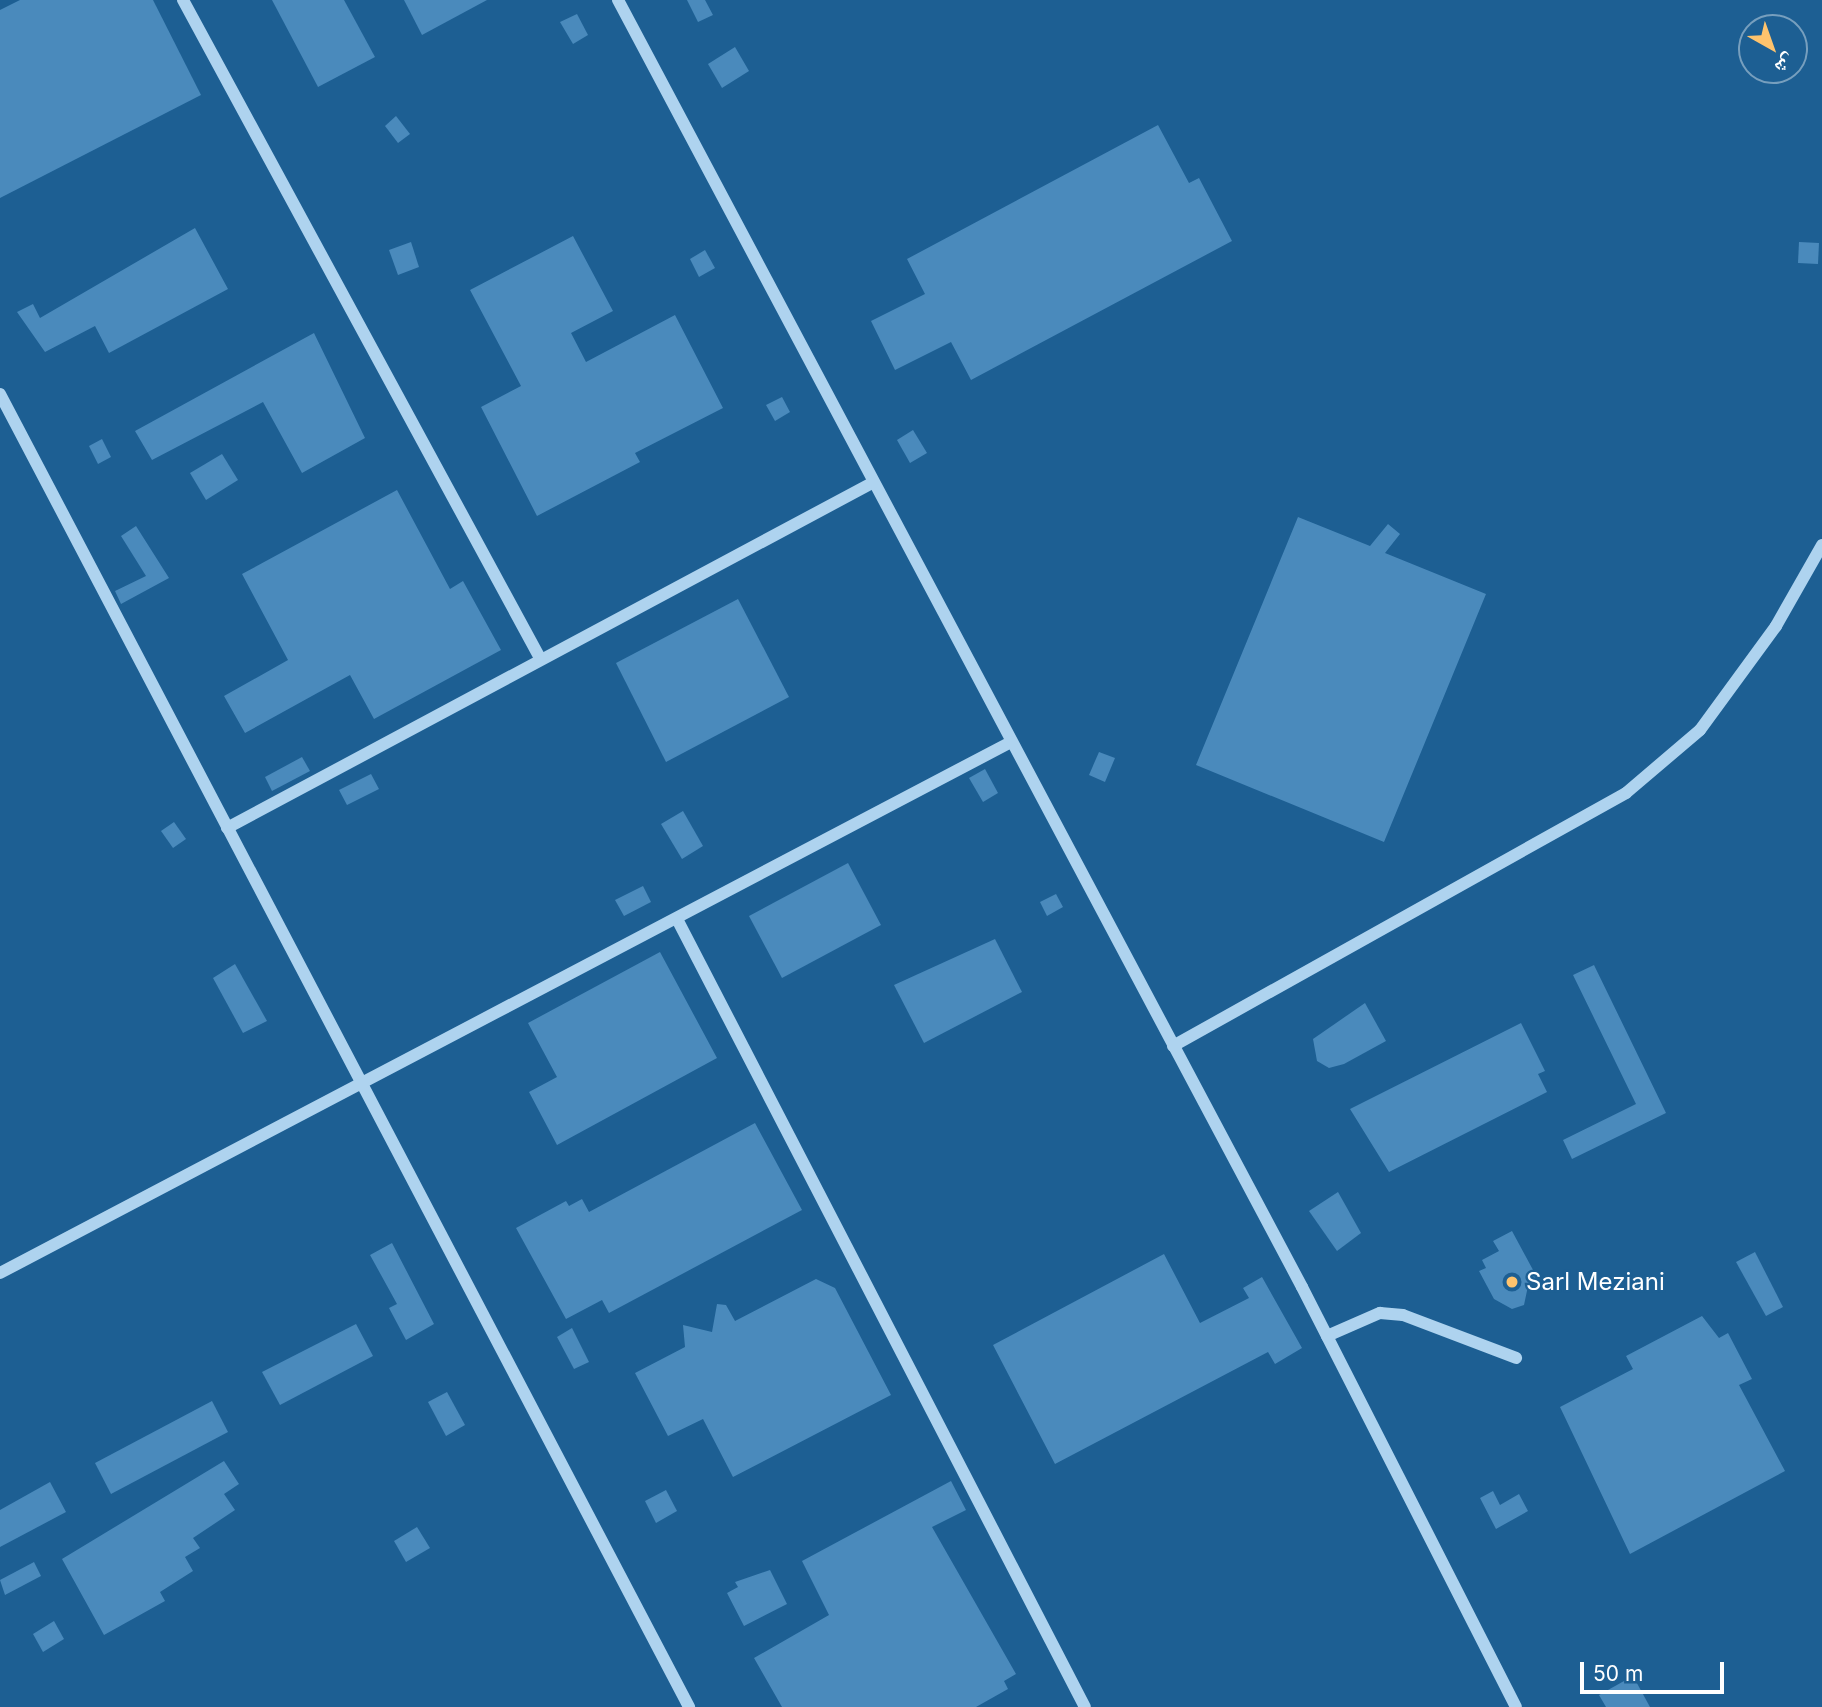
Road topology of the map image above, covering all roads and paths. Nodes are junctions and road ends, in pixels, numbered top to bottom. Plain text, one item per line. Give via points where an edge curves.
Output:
1 (183, 0) edge
2 (618, 0) edge
3 (0, 394) edge
4 (872, 483) junction
5 (1822, 545) edge
6 (540, 658) junction
7 (1011, 742) junction
8 (227, 828) junction
9 (677, 919) junction
10 (1173, 1046) junction
11 (361, 1083) junction
12 (0, 1273) edge
13 (1327, 1336) junction
14 (1516, 1359) dead end
15 (690, 1707) edge
16 (1085, 1707) edge
17 (1516, 1707) edge

1 - 6 street
2 - 4 street
3 - 8 street
4 - 6 street
4 - 7 street
5 - 10 street via 1776,626 1700,730 1626,793
6 - 8 street
7 - 9 street
7 - 10 street
8 - 11 street
9 - 11 street
9 - 16 street
10 - 13 street
11 - 12 street
11 - 15 street
13 - 14 street via 1380,1313 1391,1314
13 - 17 street

